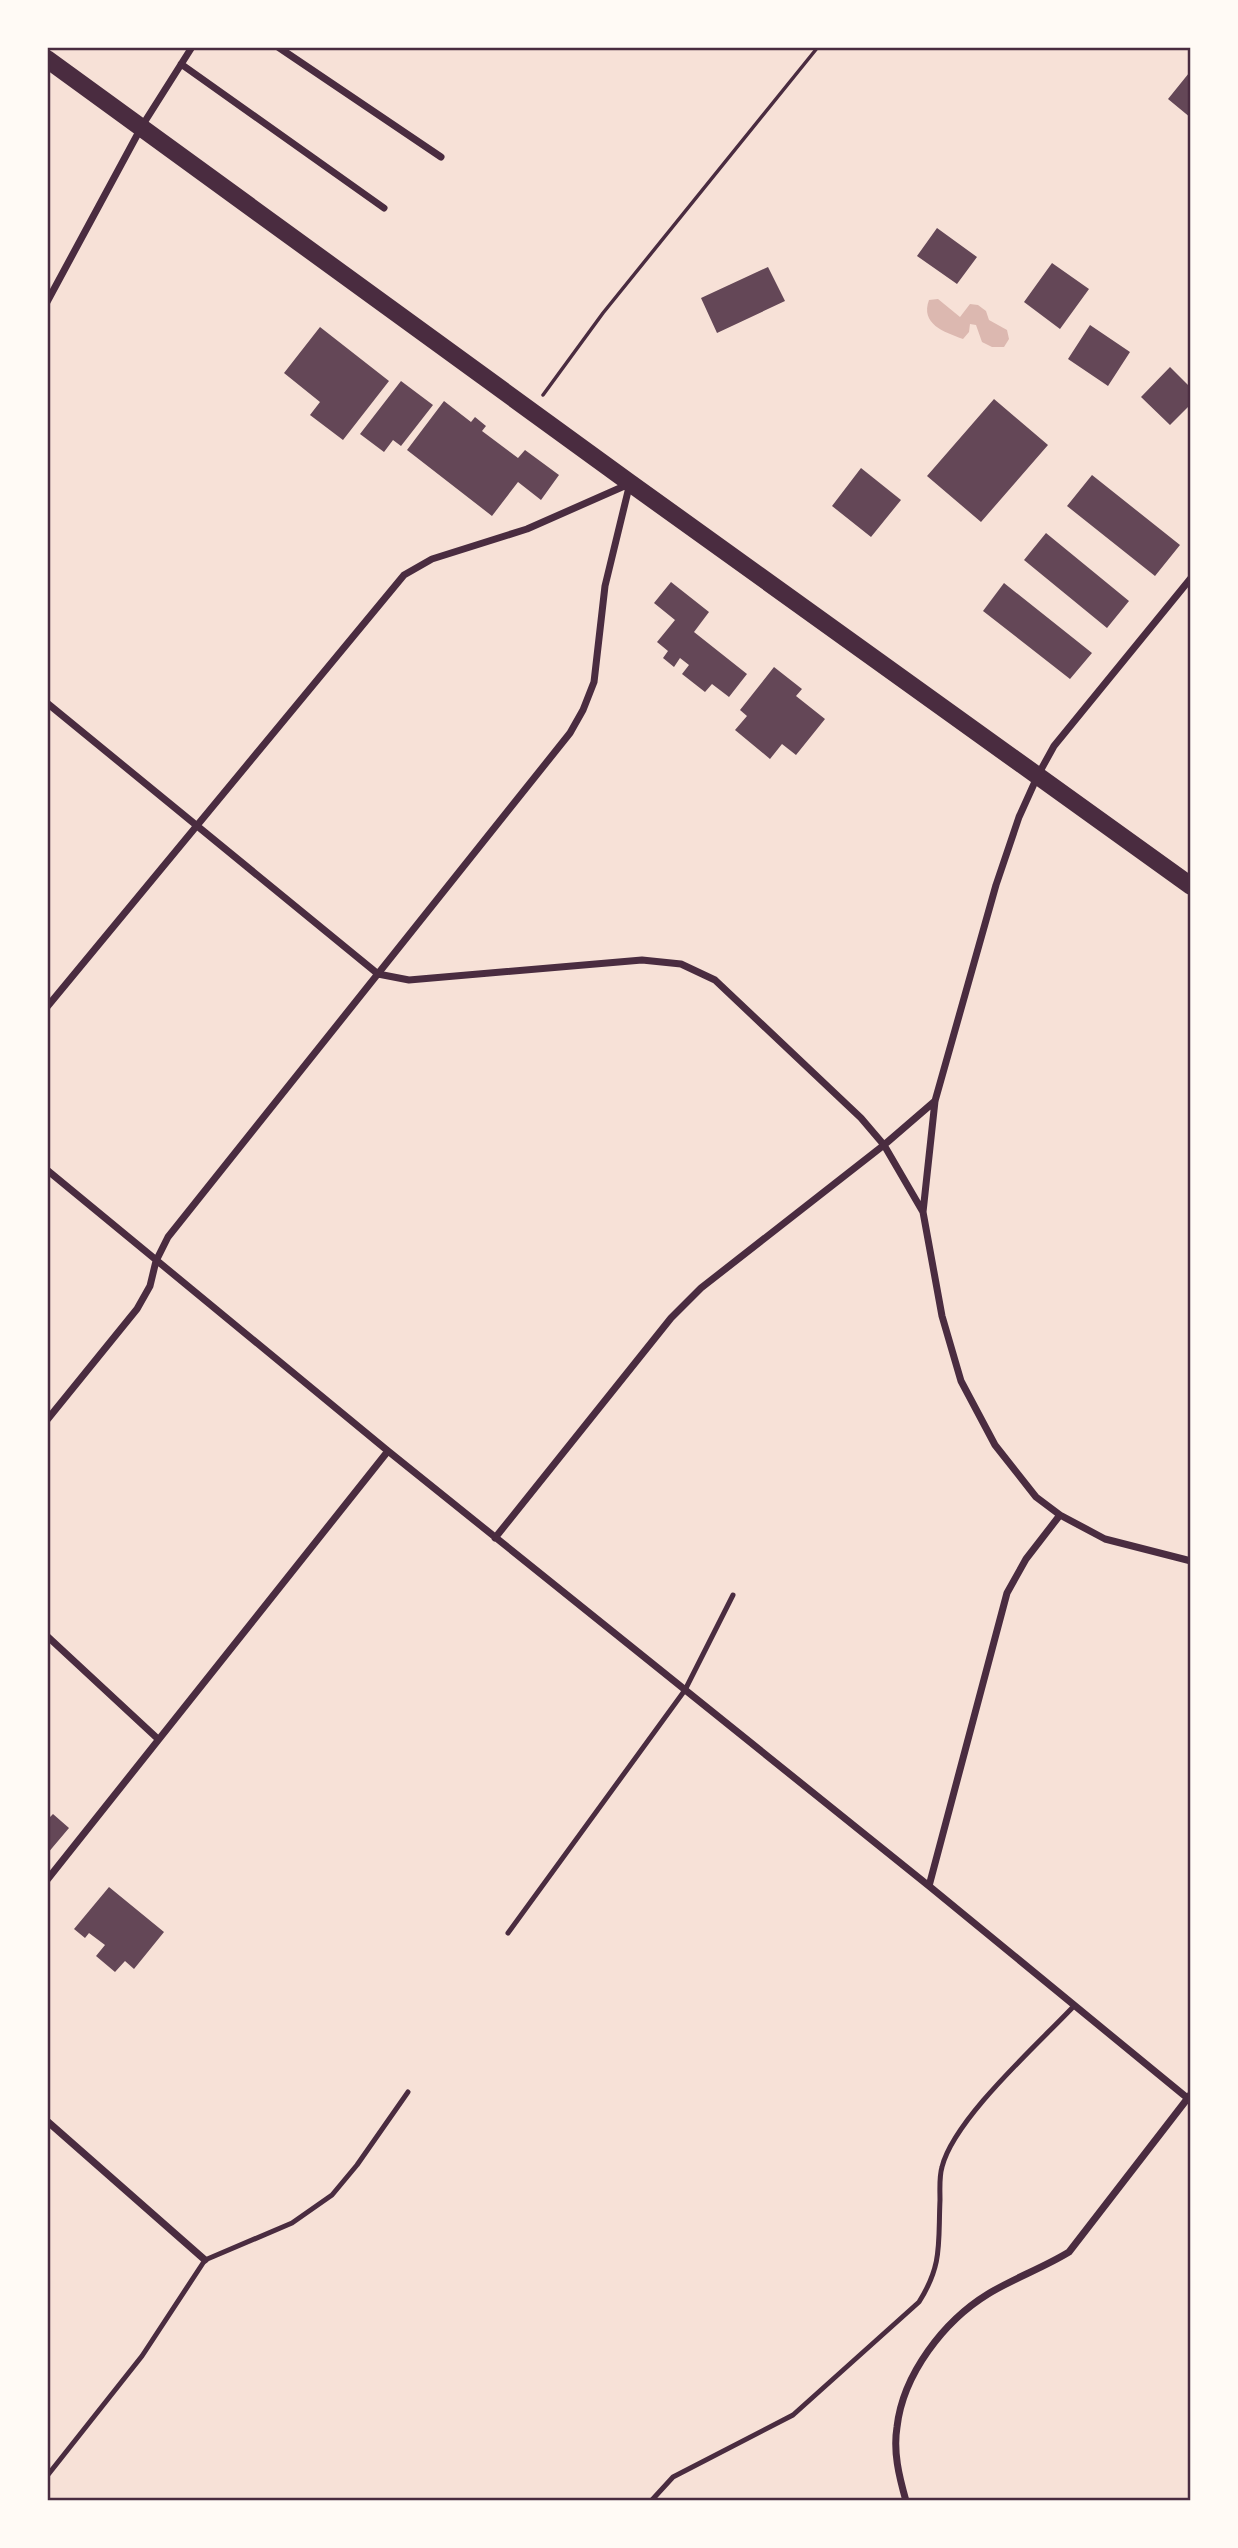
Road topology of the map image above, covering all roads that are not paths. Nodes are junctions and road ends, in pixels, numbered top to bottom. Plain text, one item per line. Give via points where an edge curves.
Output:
1 (192, 47) edge
2 (278, 47) edge
3 (48, 61) edge
4 (181, 64) junction
5 (142, 126) junction
6 (441, 157) dead end
7 (384, 208) dead end
8 (47, 302) edge
9 (629, 483) junction
10 (1191, 578) edge
11 (47, 703) edge
12 (1038, 775) junction
13 (196, 825) junction
14 (1191, 886) edge
15 (378, 974) junction
16 (47, 1007) edge
17 (935, 1101) junction
18 (884, 1144) junction
19 (47, 1170) edge
20 (923, 1212) junction
21 (156, 1261) junction
22 (47, 1420) edge
23 (388, 1451) junction
24 (1060, 1515) junction
25 (495, 1538) junction
26 (1191, 1561) edge
27 (733, 1595) dead end
28 (47, 1636) edge
29 (685, 1690) junction
30 (158, 1738) junction
31 (47, 1880) edge
32 (929, 1886) junction
33 (508, 1933) dead end
34 (1073, 2007) junction
35 (408, 2092) dead end
36 (1189, 2098) edge
37 (47, 2121) edge
38 (205, 2260) junction
39 (47, 2476) edge
40 (651, 2501) edge
41 (905, 2501) edge

1 - 4 street
2 - 6 street
3 - 5 main road
4 - 5 street
4 - 7 street
5 - 8 street
5 - 9 main road
9 - 12 main road
9 - 13 street via 527,529 432,559 404,575
9 - 15 street via 605,586 594,682 583,710 570,733
10 - 12 street via 1054,746
11 - 13 street
12 - 14 main road
12 - 17 street via 996,885
13 - 15 street
13 - 16 street
15 - 18 street via 410,980 642,960 681,964 715,981
15 - 21 street via 167,1237
17 - 18 street
17 - 20 street
18 - 20 street
18 - 25 street via 701,1288 671,1318
19 - 21 street
20 - 24 street via 942,1316 961,1381 996,1445 1036,1497
21 - 22 street via 150,1286 137,1309
21 - 23 street
23 - 25 street
23 - 30 street
24 - 26 street via 1105,1539
24 - 32 street via 1007,1593
25 - 29 street
27 - 29 lane
28 - 30 street
29 - 32 street
29 - 33 lane
30 - 31 street
32 - 34 street
34 - 36 street
34 - 40 lane via 979,2105 951,2144 941,2169 938,2264 919,2302 793,2415 673,2477
35 - 38 lane via 332,2195 292,2224
36 - 41 street via 1069,2252 988,2294 950,2324 925,2355 906,2392 897,2427 897,2466
37 - 38 street
38 - 39 lane via 142,2356

